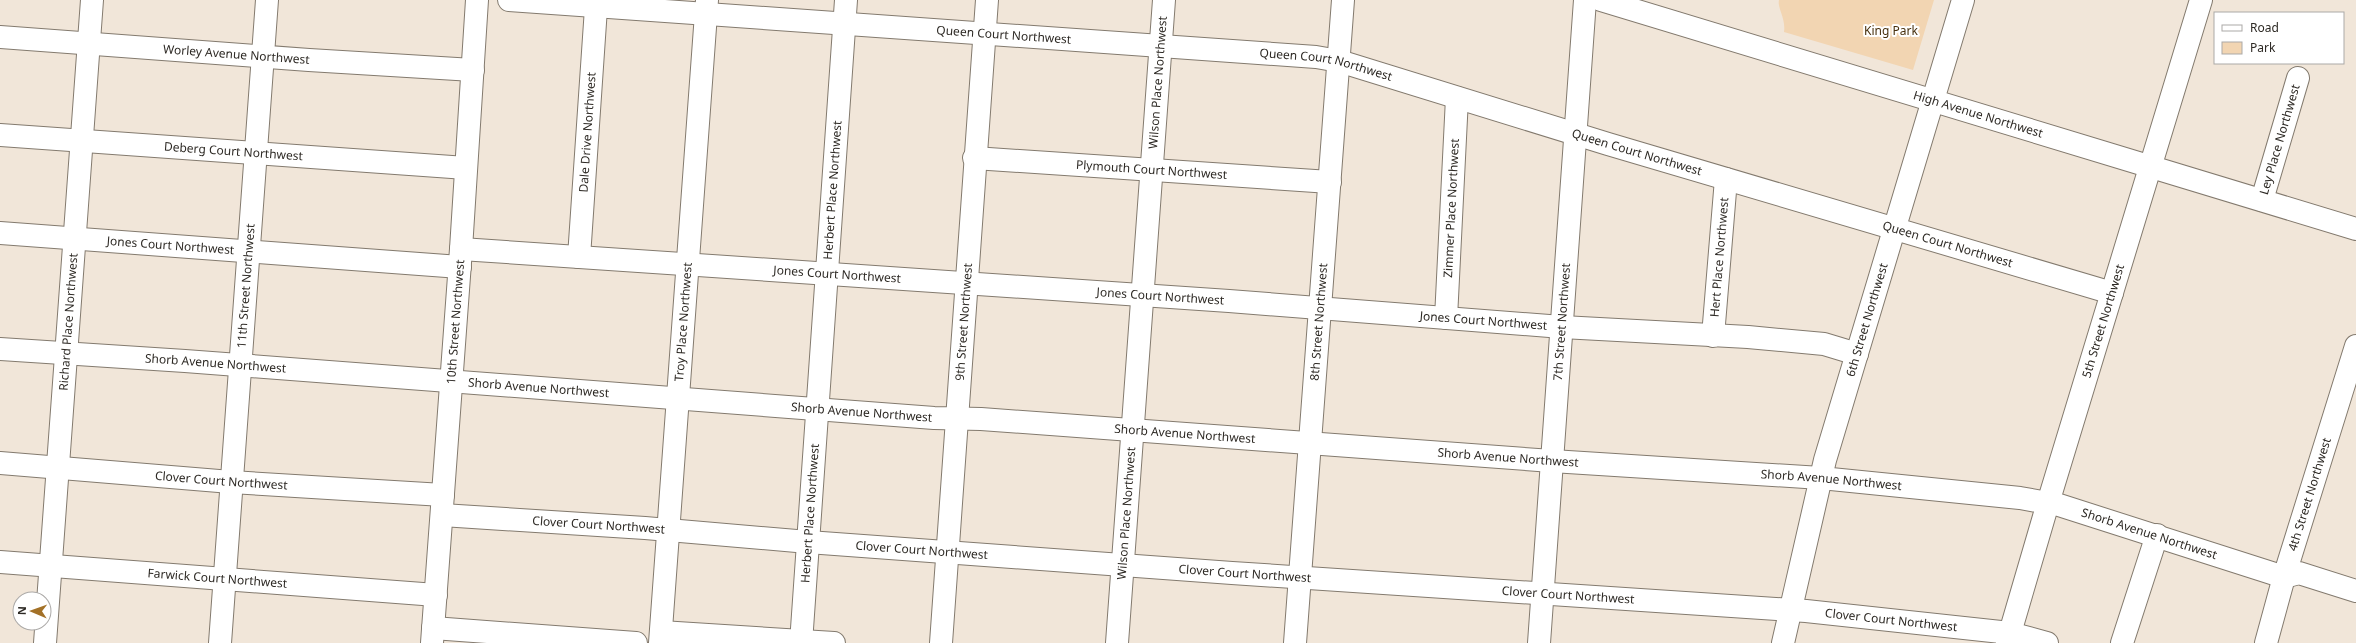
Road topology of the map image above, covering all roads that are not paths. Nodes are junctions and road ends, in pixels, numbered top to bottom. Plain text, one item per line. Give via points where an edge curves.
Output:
1 (92, 0) edge
2 (267, 0) edge
3 (477, 0) edge
4 (510, 0) edge
5 (846, 0) edge
6 (986, 0) edge
7 (1164, 0) edge
8 (1343, 0) edge
9 (1585, 0) edge
10 (1601, 0) edge
11 (1963, 0) edge
12 (2197, 1) edge
13 (707, 7) edge
14 (596, 8) junction
15 (844, 24) junction
16 (984, 34) junction
17 (0, 37) edge
18 (88, 44) junction
19 (1161, 47) junction
20 (263, 57) junction
21 (1338, 61) junction
22 (472, 70) junction
23 (2298, 78) dead end
24 (1457, 98) junction
25 (1933, 101) junction
26 (1575, 133) junction
27 (0, 135) edge
28 (82, 141) junction
29 (256, 154) junction
30 (974, 158) junction
31 (2150, 166) junction
32 (466, 168) junction
33 (1152, 170) junction
34 (1726, 179) junction
35 (1330, 182) junction
36 (2262, 200) junction
37 (1894, 228) junction
38 (2356, 229) edge
39 (0, 233) edge
40 (75, 238) junction
41 (248, 252) junction
42 (579, 257) junction
43 (460, 258) junction
44 (688, 265) junction
45 (827, 274) junction
46 (966, 284) junction
47 (2112, 293) junction
48 (1143, 296) junction
49 (1320, 310) junction
50 (1446, 318) junction
51 (1562, 327) junction
52 (1713, 336) junction
53 (2356, 346) edge
54 (0, 349) edge
55 (67, 353) junction
56 (1857, 354) junction
57 (240, 365) junction
58 (451, 381) junction
59 (678, 398) junction
60 (817, 409) junction
61 (956, 419) junction
62 (1132, 431) junction
63 (1310, 444) junction
64 (1552, 461) junction
65 (0, 463) edge
66 (57, 466) junction
67 (1821, 478) junction
68 (231, 482) junction
69 (2048, 503) junction
70 (442, 505) junction
71 (669, 531) junction
72 (2157, 535) junction
73 (808, 542) junction
74 (947, 552) junction
75 (0, 562) edge
76 (50, 565) junction
77 (1122, 565) junction
78 (1300, 576) junction
79 (2284, 577) junction
80 (224, 580) junction
81 (2356, 591) edge
82 (1542, 594) junction
83 (436, 595) junction
84 (1790, 610) junction
85 (432, 635) edge
86 (660, 638) edge
87 (2009, 638) edge
88 (801, 642) edge
89 (45, 643) edge
90 (220, 643) edge
91 (636, 643) edge
92 (834, 643) edge
93 (941, 643) edge
94 (1117, 643) edge
95 (1295, 643) edge
96 (1539, 643) edge
97 (1783, 643) edge
98 (2047, 643) edge
99 (2122, 643) edge
100 (2266, 643) edge

1 - 18 street, Richard Place Northwest
2 - 20 street, 11th Street Northwest
3 - 22 street, 10th Street Northwest
4 - 14 street, Queen Court Northwest
5 - 15 street, Herbert Place Northwest
6 - 16 street, 9th Street Northwest
7 - 19 street, Wilson Place Northwest
8 - 21 street, 8th Street Northwest
9 - 26 street, 7th Street Northwest
10 - 25 street, High Avenue Northwest
11 - 25 street, 6th Street Northwest
12 - 31 street, 5th Street Northwest
13 - 14 street, Queen Court Northwest
13 - 15 street, Queen Court Northwest
13 - 44 street, Troy Place Northwest
14 - 42 street, Dale Drive Northwest
15 - 16 street, Queen Court Northwest
15 - 45 street, Herbert Place Northwest
16 - 19 street, Queen Court Northwest
16 - 30 street, 9th Street Northwest
17 - 18 street, Worley Avenue Northwest
18 - 20 street, Worley Avenue Northwest
18 - 28 street, Richard Place Northwest
19 - 21 street, Queen Court Northwest
19 - 33 street, Wilson Place Northwest
20 - 22 street, Worley Avenue Northwest
20 - 29 street, 11th Street Northwest
21 - 24 street, Queen Court Northwest
21 - 35 street, 8th Street Northwest
22 - 32 street, 10th Street Northwest
23 - 36 street, Ley Place Northwest
24 - 26 street, Queen Court Northwest
24 - 50 street, Zimmer Place Northwest
25 - 31 street, High Avenue Northwest
25 - 37 street, 6th Street Northwest
26 - 34 street, Queen Court Northwest
26 - 51 street, 7th Street Northwest
27 - 28 street, Deberg Court Northwest
28 - 29 street, Deberg Court Northwest
28 - 40 street, Richard Place Northwest
29 - 32 street, Deberg Court Northwest
29 - 41 street, 11th Street Northwest
30 - 33 street, Plymouth Court Northwest
30 - 46 street, 9th Street Northwest
31 - 36 street, High Avenue Northwest
31 - 47 street, 5th Street Northwest
32 - 43 street, 10th Street Northwest
33 - 35 street, Plymouth Court Northwest
33 - 48 street, Wilson Place Northwest
34 - 37 street, Queen Court Northwest
34 - 52 street, Hert Place Northwest
35 - 49 street, 8th Street Northwest
36 - 38 street, High Avenue Northwest
37 - 47 street, Queen Court Northwest
37 - 56 street, 6th Street Northwest
39 - 40 street, Jones Court Northwest
40 - 41 street, Jones Court Northwest
40 - 55 street, Richard Place Northwest
41 - 43 street, Jones Court Northwest
41 - 57 street, 11th Street Northwest
42 - 43 street, Jones Court Northwest
42 - 44 street, Jones Court Northwest
43 - 58 street, 10th Street Northwest
44 - 45 street, Jones Court Northwest
44 - 59 street, Troy Place Northwest
45 - 46 street, Jones Court Northwest
45 - 60 street, Herbert Place Northwest
46 - 48 street, Jones Court Northwest
46 - 61 street, 9th Street Northwest
47 - 69 street, 5th Street Northwest
48 - 49 street, Jones Court Northwest
48 - 62 street, Wilson Place Northwest
49 - 50 street, Jones Court Northwest
49 - 63 street, 8th Street Northwest
50 - 51 street, Jones Court Northwest
51 - 52 street, Jones Court Northwest
51 - 64 street, 7th Street Northwest
52 - 56 street, Jones Court Northwest via 1824,344
53 - 79 street, 4th Street Northwest
54 - 55 street, Shorb Avenue Northwest
55 - 57 street, Shorb Avenue Northwest
55 - 66 street, Richard Place Northwest
56 - 67 street, 6th Street Northwest
57 - 58 street, Shorb Avenue Northwest
57 - 68 street, 11th Street Northwest
58 - 59 street, Shorb Avenue Northwest
58 - 70 street, 10th Street Northwest
59 - 60 street, Shorb Avenue Northwest
59 - 71 street, Troy Place Northwest
60 - 61 street, Shorb Avenue Northwest
60 - 73 street, Herbert Place Northwest
61 - 62 street, Shorb Avenue Northwest
61 - 74 street, 9th Street Northwest
62 - 63 street, Shorb Avenue Northwest
62 - 77 street, Wilson Place Northwest
63 - 64 street, Shorb Avenue Northwest
63 - 78 street, 8th Street Northwest
64 - 67 street, Shorb Avenue Northwest
64 - 82 street, 7th Street Northwest
65 - 66 street, Clover Court Northwest
66 - 68 street, Clover Court Northwest
66 - 76 street, Richard Place Northwest
67 - 69 street, Shorb Avenue Northwest
67 - 84 street, 6th Street Northwest
68 - 70 street, Clover Court Northwest
68 - 80 street, 11th Street Northwest
69 - 72 street, Shorb Avenue Northwest
69 - 87 street, 5th Street Northwest
70 - 71 street, Clover Court Northwest
70 - 83 street, 10th Street Northwest
71 - 73 street, Clover Court Northwest
71 - 86 street, Troy Place Northwest
72 - 79 street, Shorb Avenue Northwest
72 - 99 street
73 - 74 street, Clover Court Northwest
73 - 88 street, Herbert Place Northwest
74 - 77 street, Clover Court Northwest
74 - 93 street, 9th Street Northwest
75 - 76 street, Farwick Court Northwest
76 - 80 street, Farwick Court Northwest
76 - 89 street, Richard Place Northwest
77 - 78 street, Clover Court Northwest
77 - 94 street, Wilson Place Northwest
78 - 82 street, Clover Court Northwest
78 - 95 street, 8th Street Northwest
79 - 81 street, Shorb Avenue Northwest via 2299,573
79 - 100 street, 4th Street Northwest
80 - 83 street, Farwick Court Northwest
80 - 90 street, 11th Street Northwest
82 - 84 street, Clover Court Northwest
82 - 96 street, 7th Street Northwest
83 - 85 street, 10th Street Northwest
84 - 87 street, Clover Court Northwest
84 - 97 street, 6th Street Northwest
85 - 91 street
86 - 88 street
87 - 98 street, Clover Court Northwest
88 - 92 street

